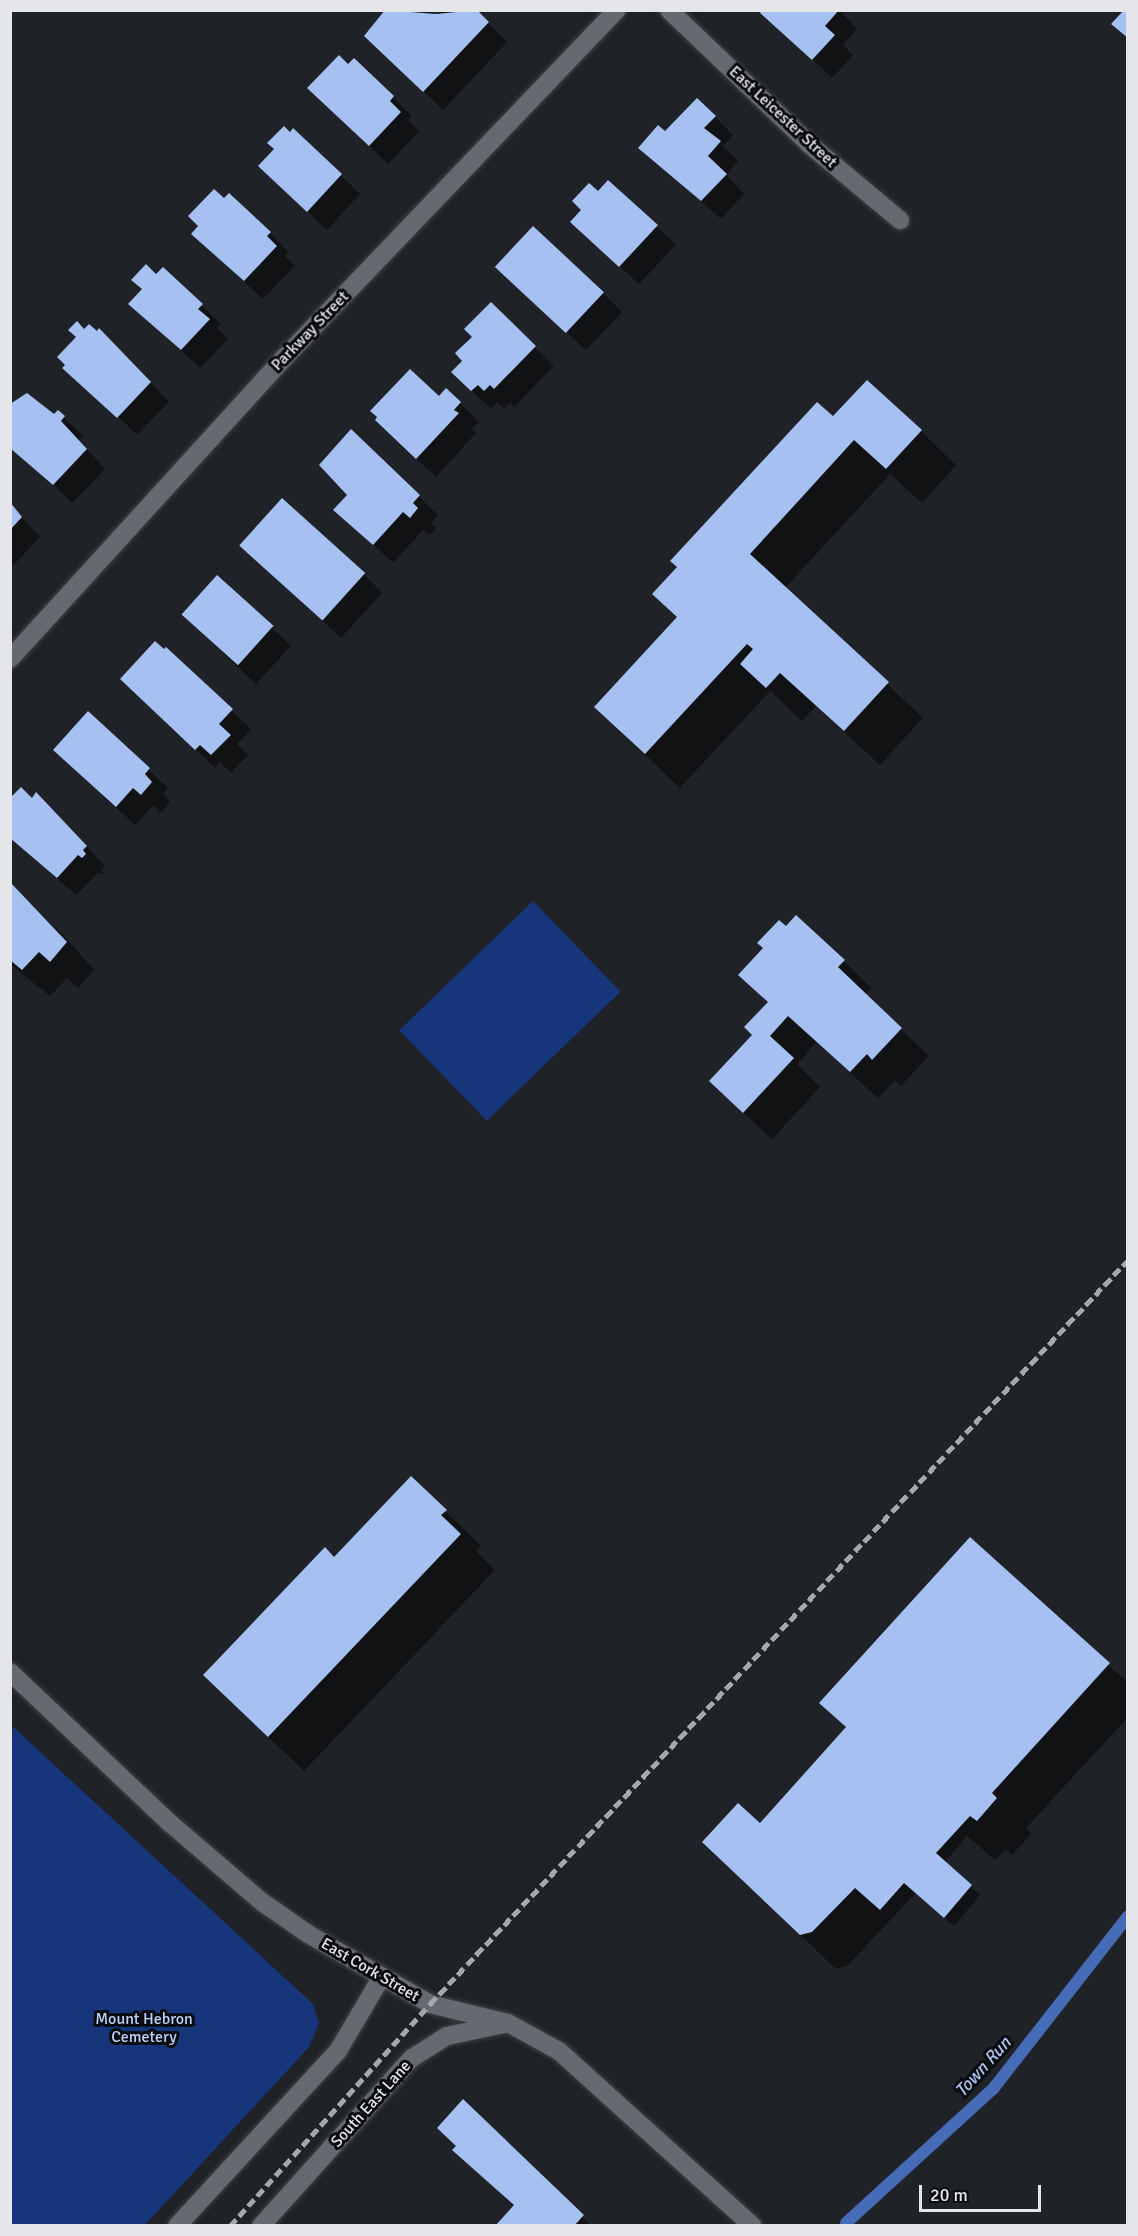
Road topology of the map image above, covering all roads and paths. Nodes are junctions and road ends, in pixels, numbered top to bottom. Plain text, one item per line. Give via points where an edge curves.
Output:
1 (617, 10) edge
2 (669, 10) edge
3 (900, 220) dead end
4 (10, 659) edge
5 (10, 1672) edge
6 (381, 1978) junction
7 (508, 2023) junction
8 (177, 2226) edge
9 (261, 2226) edge
10 (753, 2226) edge

1 - 4 street, Parkway Street via 285,357
2 - 3 street, East Leicester Street via 809,144
5 - 6 street, East Cork Street via 221,1868 308,1934
6 - 7 street, East Cork Street via 429,2004
6 - 8 street via 338,2051
7 - 9 street, South East Lane via 447,2036 412,2058
7 - 10 street, East Cork Street via 559,2051 592,2078

